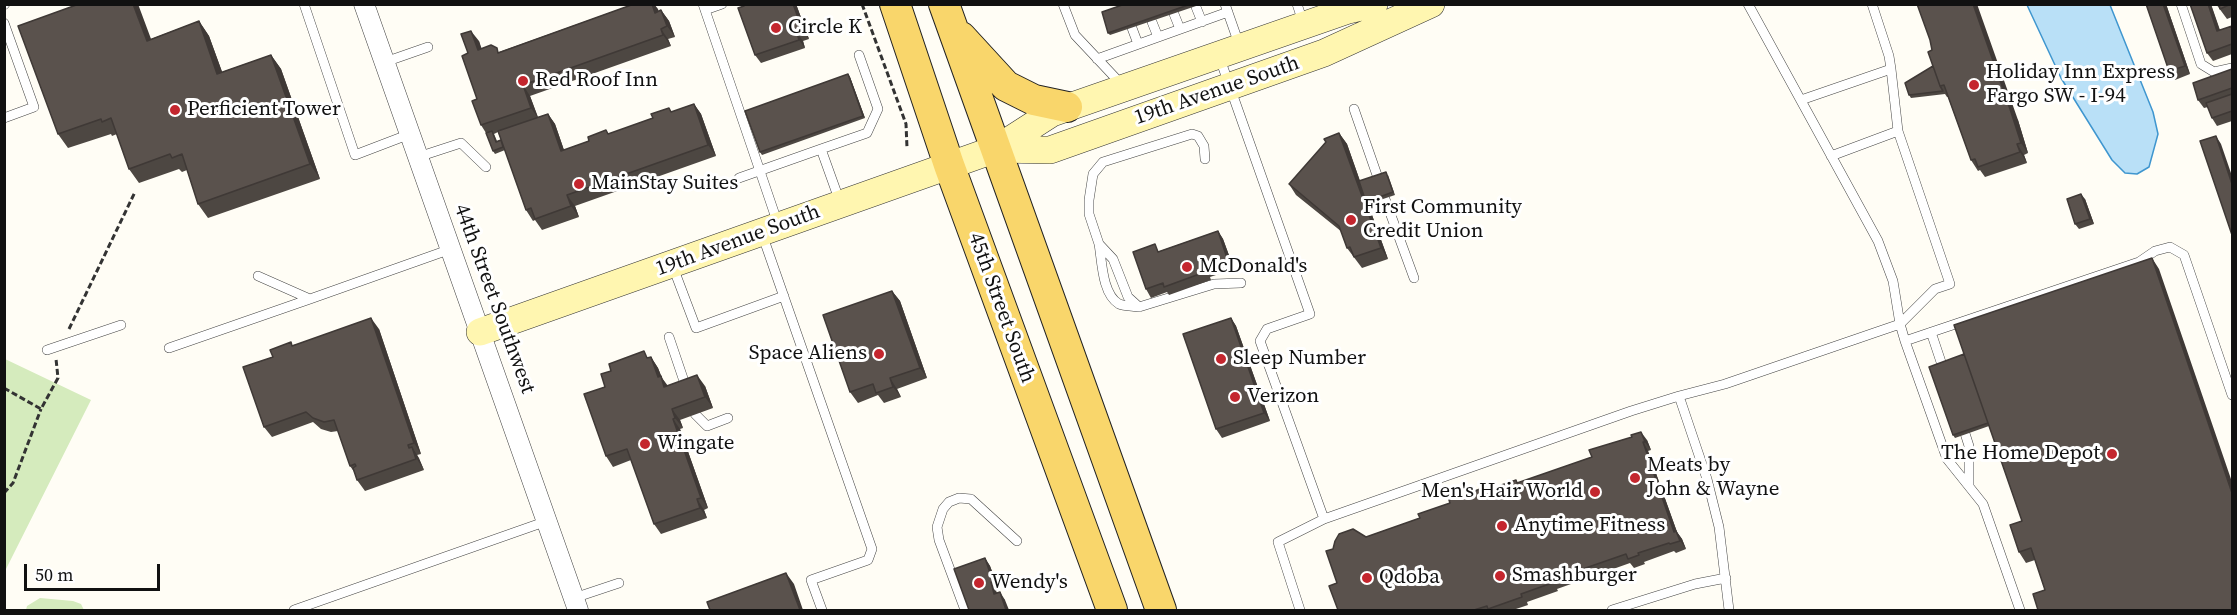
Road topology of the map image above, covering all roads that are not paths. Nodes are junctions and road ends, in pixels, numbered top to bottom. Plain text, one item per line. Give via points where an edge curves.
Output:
1 (304, 4) edge
2 (722, 4) edge
3 (895, 4) edge
4 (1063, 4) edge
5 (1374, 4) edge
6 (1431, 4) edge
7 (1748, 4) edge
8 (1872, 4) edge
9 (2181, 4) edge
10 (368, 7) edge
11 (704, 7) edge
12 (1196, 7) dead end
13 (1227, 8) edge
14 (1174, 14) edge
15 (1301, 15) edge
16 (949, 16) edge
17 (4, 22) edge
18 (1152, 22) edge
19 (1202, 22) junction
20 (1132, 28) edge
21 (1180, 29) junction
22 (1158, 37) junction
23 (1138, 44) junction
24 (428, 47) dead end
25 (1229, 50) junction
26 (860, 55) dead end
27 (1097, 59) junction
28 (385, 62) junction
29 (2232, 68) edge
30 (1891, 69) junction
31 (1124, 87) junction
32 (1230, 87) junction
33 (1801, 100) junction
34 (1067, 107) junction
35 (1354, 109) dead end
36 (4, 118) edge
37 (1898, 131) junction
38 (410, 134) junction
39 (821, 149) junction
40 (996, 149) junction
41 (1831, 156) junction
42 (418, 157) junction
43 (1205, 159) dead end
44 (949, 165) junction
45 (486, 167) dead end
46 (760, 170) junction
47 (739, 178) dead end
48 (1378, 178) edge
49 (1385, 199) edge
50 (841, 204) junction
51 (770, 229) junction
52 (1100, 244) junction
53 (450, 249) junction
54 (672, 264) junction
55 (258, 276) dead end
56 (1414, 278) dead end
57 (1241, 284) dead end
58 (784, 296) junction
59 (310, 299) junction
60 (1139, 307) junction
61 (1900, 324) junction
62 (121, 325) dead end
63 (480, 332) junction
64 (1931, 332) junction
65 (669, 337) dead end
66 (1905, 341) junction
67 (169, 348) dead end
68 (47, 351) dead end
69 (1950, 389) edge
70 (688, 392) edge
71 (2232, 395) edge
72 (1679, 396) junction
73 (1958, 411) edge
74 (695, 414) edge
75 (728, 418) dead end
76 (1969, 486) junction
77 (1324, 519) junction
78 (548, 521) junction
79 (1017, 542) dead end
80 (1726, 578) junction
81 (619, 583) dead end
82 (576, 604) edge
83 (294, 610) edge
84 (822, 610) edge
85 (965, 610) edge
86 (1112, 610) edge
87 (1161, 610) edge
88 (1300, 610) edge
89 (1612, 610) edge
90 (1729, 610) edge
91 (2020, 610) edge

1 - 38 lane via 355,155
2 - 11 lane
3 - 44 main road, 45th Street South
4 - 27 lane via 1075,35
5 - 15 street, 19th Avenue South
6 - 32 street, 19th Avenue South via 1324,53
7 - 33 lane
8 - 30 lane
9 - 29 lane via 2201,64 2214,72
10 - 28 street, 44th Street Southwest
11 - 46 lane
12 - 19 lane
13 - 19 lane
13 - 25 lane
14 - 21 lane
15 - 25 street, 19th Avenue South
16 - 34 main road via 1006,86 1034,100
16 - 40 main road
17 - 36 lane via 34,107
18 - 22 lane
19 - 21 lane
20 - 23 lane
21 - 22 lane
22 - 23 lane
23 - 27 lane
24 - 28 lane
25 - 31 street, 19th Avenue South
25 - 32 lane
26 - 39 lane via 878,109 867,133
27 - 31 lane
28 - 38 street, 44th Street Southwest
30 - 33 lane
30 - 37 lane
31 - 34 street, 19th Avenue South
32 - 40 street, 19th Avenue South via 1050,150
32 - 77 lane via 1310,314 1267,329 1260,341
33 - 41 lane
34 - 40 street, 19th Avenue South via 1052,112
35 - 48 lane
37 - 41 lane
37 - 61 lane via 1950,284 1935,289
38 - 42 street, 44th Street Southwest
39 - 46 lane
39 - 50 lane
40 - 44 street, 19th Avenue South
40 - 87 main road
41 - 61 lane via 1878,241 1893,281
42 - 45 lane via 461,143
42 - 53 street, 44th Street Southwest
43 - 52 lane via 1204,146 1192,134 1103,162 1093,174 1089,200 1089,213
44 - 50 street, 19th Avenue South
44 - 86 main road, 45th Street South
46 - 47 lane
46 - 51 lane
49 - 56 lane
50 - 51 street, 19th Avenue South
51 - 54 street, 19th Avenue South
51 - 58 lane
52 - 60 lane via 1113,259 1128,297
52 - 60 lane via 1111,297 1119,304
53 - 59 lane
53 - 63 street, 44th Street Southwest
54 - 58 lane via 696,328
54 - 63 street, 19th Avenue South
55 - 59 lane
57 - 60 lane via 1214,284
58 - 84 lane via 872,549 868,560 811,580
59 - 67 lane
61 - 66 lane
61 - 72 lane
62 - 68 lane
63 - 78 street, 44th Street Southwest
64 - 66 lane
64 - 69 lane
64 - 71 lane via 2139,262 2170,247 2184,255
65 - 70 lane
66 - 76 lane via 1947,459
72 - 77 lane
72 - 80 lane via 1719,527
73 - 76 lane via 1970,446
74 - 75 lane via 707,426
76 - 91 lane via 1983,504
77 - 88 lane via 1278,542
78 - 82 street, 44th Street Southwest
78 - 83 lane
79 - 85 lane via 971,499 959,498 943,509 937,527 939,540
80 - 89 lane
80 - 90 lane
81 - 82 lane

